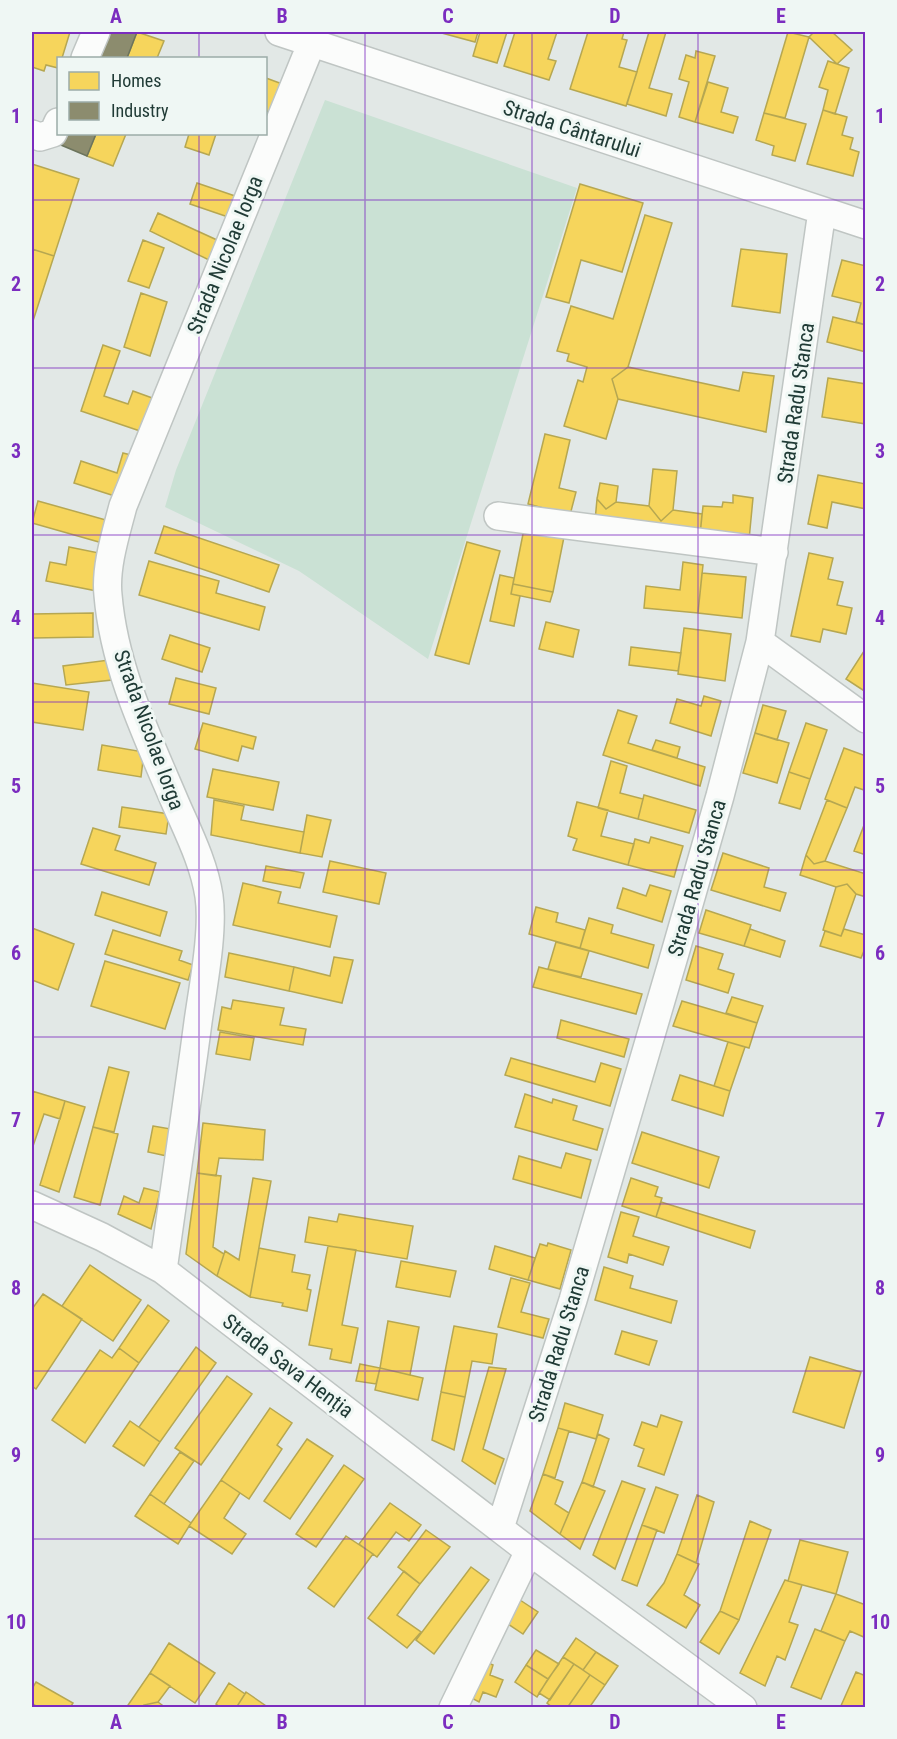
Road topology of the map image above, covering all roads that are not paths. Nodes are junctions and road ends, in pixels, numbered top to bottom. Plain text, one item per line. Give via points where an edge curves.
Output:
1 (96, 32) edge
2 (279, 32) edge
3 (312, 42) junction
4 (85, 57) edge
5 (57, 124) edge
6 (32, 134) edge
7 (822, 212) junction
8 (866, 225) edge
9 (498, 516) dead end
10 (774, 552) junction
11 (760, 642) junction
12 (866, 719) edge
13 (34, 1211) edge
14 (163, 1270) junction
15 (501, 1528) junction
16 (529, 1551) junction
17 (453, 1707) edge
18 (743, 1707) edge

1 - 4 street
2 - 3 street, Strada Cântarului
3 - 7 street, Strada Cântarului
3 - 14 street, Strada Nicolae Iorga via 123,506 112,548 108,593 124,675 203,870 209,898 207,950
5 - 6 street via 53,133 40,137
7 - 8 street, Strada Cântarului
7 - 10 street, Strada Radu Stanca
9 - 10 street
10 - 11 street, Strada Radu Stanca
11 - 12 street
11 - 15 street, Strada Radu Stanca via 675,952
13 - 14 street, Strada Sava Henția via 102,1237
14 - 15 street, Strada Sava Henția
15 - 16 street, Strada Sava Henția
16 - 17 street
16 - 18 street, Strada Sava Henția

